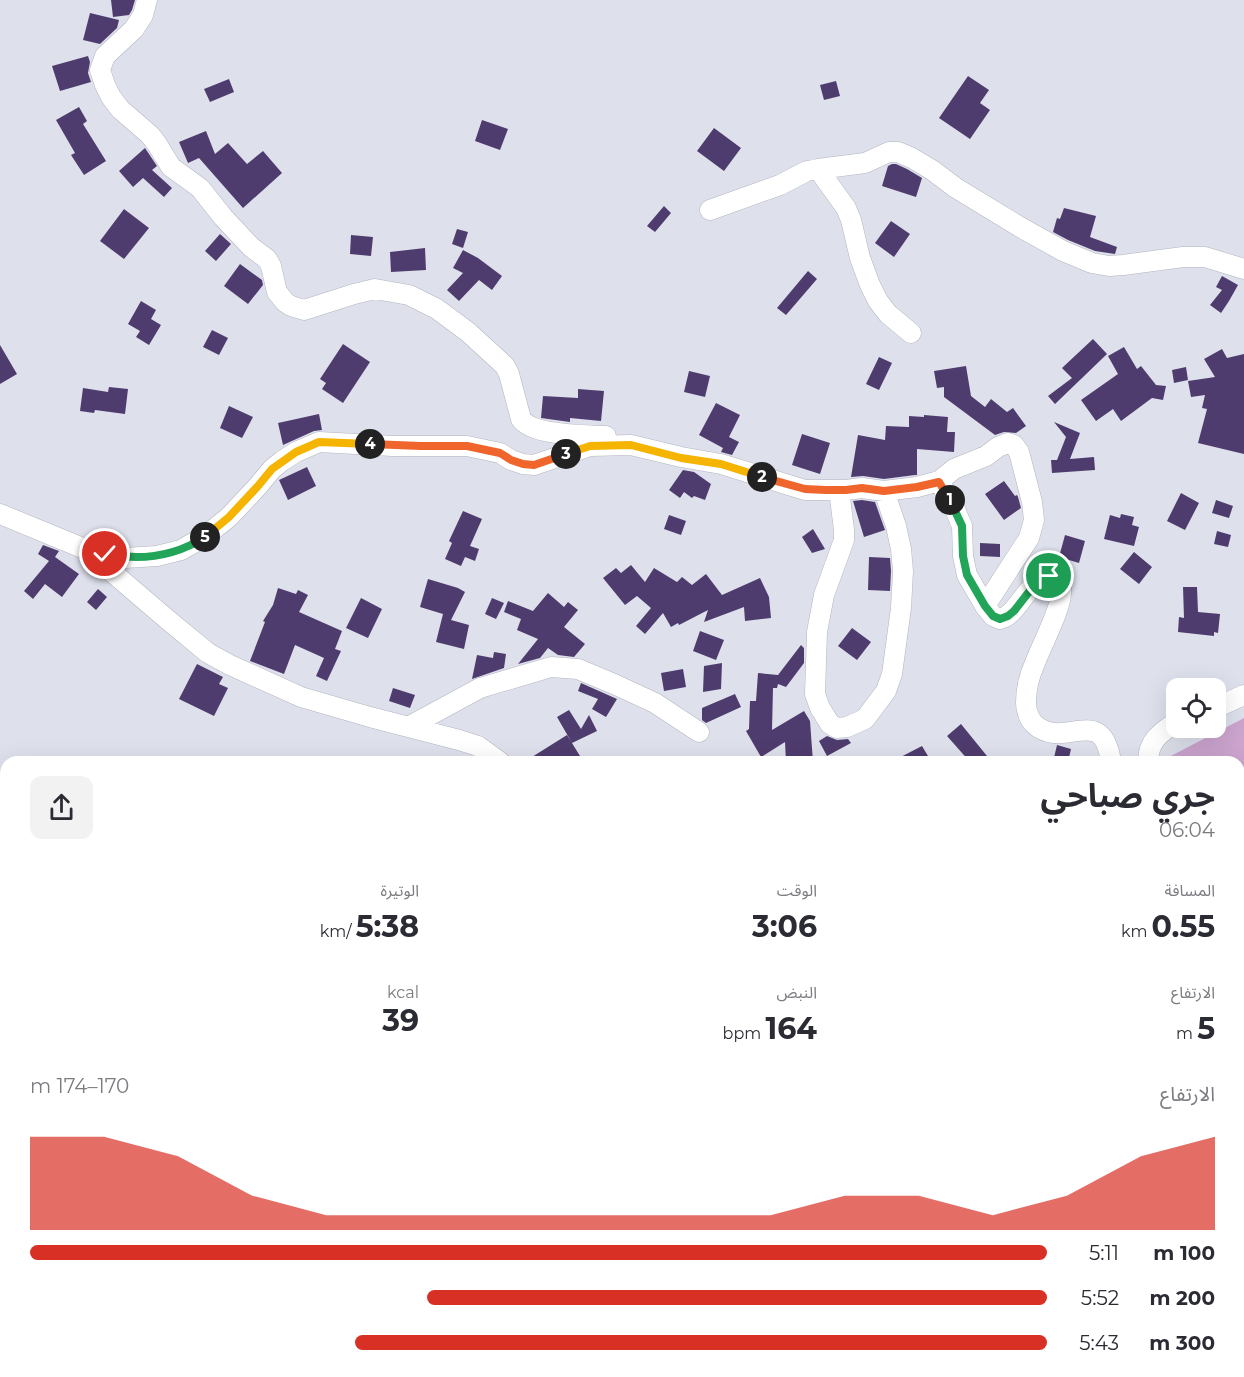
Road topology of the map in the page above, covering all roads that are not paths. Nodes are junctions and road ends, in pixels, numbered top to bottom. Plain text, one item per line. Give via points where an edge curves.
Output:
1 (147, 0) edge
2 (818, 169) junction
3 (710, 210) dead end
4 (1244, 269) edge
5 (911, 333) dead end
6 (631, 445) junction
7 (939, 482) junction
8 (839, 490) junction
9 (884, 491) junction
10 (0, 514) edge
11 (85, 549) junction
12 (985, 606) junction
13 (1244, 695) edge
14 (1226, 703) edge
15 (408, 727) junction
16 (1166, 729) edge
17 (699, 732) dead end
18 (491, 756) edge
19 (1110, 756) edge
20 (1148, 756) edge

1 - 6 street via 134,29 101,63 105,85 120,109 150,135 171,167 200,188 250,247 267,259 277,292 285,302 304,310 375,289 409,295 453,320 505,366 524,424 542,431 611,437
2 - 3 street
2 - 4 street via 865,163 898,152 1020,227 1092,263 1124,266 1183,256 1204,257
2 - 5 street via 846,208 860,258 878,301
6 - 8 street via 721,464 805,489
6 - 11 street via 590,446 534,465 467,446 319,442 282,461 224,522 181,550 125,558
7 - 9 street
7 - 12 street via 962,526 967,575
7 - 12 street via 954,469 1008,443 1019,452 1034,520 1029,538
8 - 9 street
8 - 9 street via 844,540 824,595 815,684 820,708 837,728 865,719 886,691 892,674 903,571 896,526
10 - 11 street
11 - 15 street via 208,653 301,696
12 - 19 street via 1000,619 1014,611 1039,579 1049,576 1060,583 1057,610 1027,684 1026,705 1031,721 1046,731 1097,731
13 - 14 street
15 - 17 street via 480,688 551,668 578,669 614,684 656,703
15 - 18 street via 477,746
16 - 20 street via 1157,735

